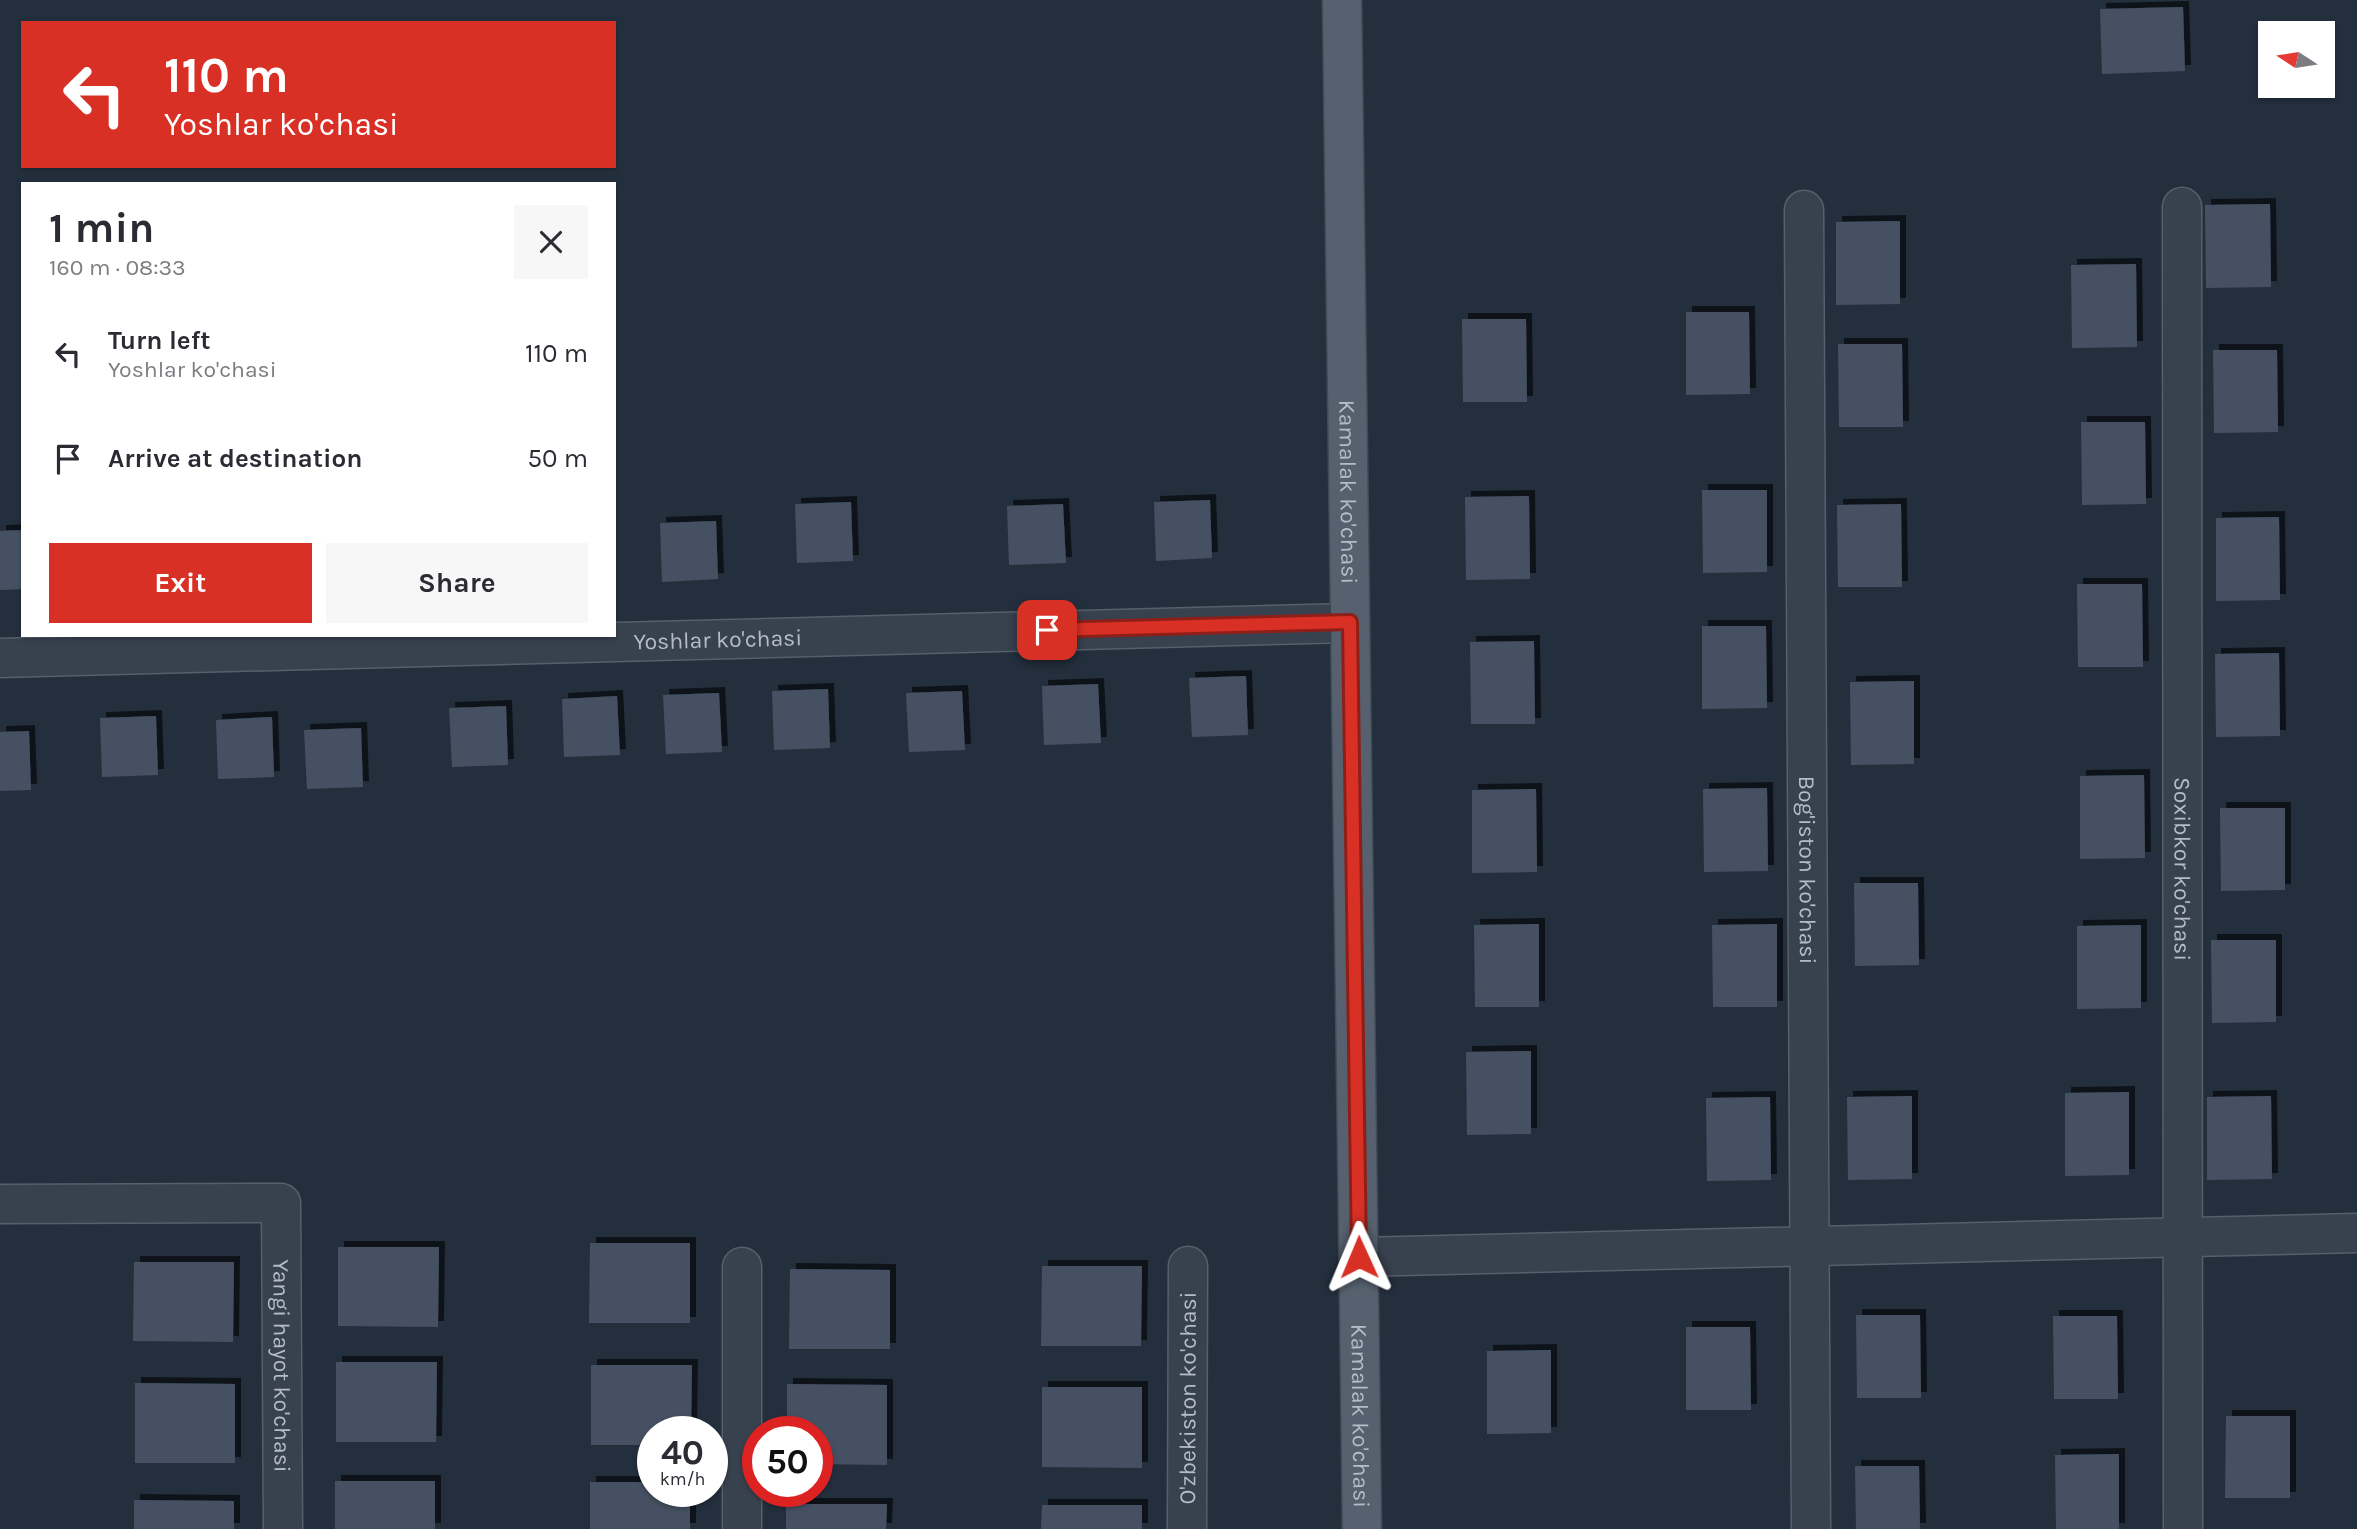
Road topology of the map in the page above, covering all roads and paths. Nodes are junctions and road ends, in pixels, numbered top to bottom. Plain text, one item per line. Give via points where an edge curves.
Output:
1 (1342, 0) edge
2 (2182, 208) dead end
3 (1804, 210) dead end
4 (1350, 622) junction
5 (0, 658) edge
6 (0, 1204) edge
7 (2357, 1233) edge
8 (2183, 1237) junction
9 (1809, 1246) junction
10 (1359, 1257) junction
11 (1188, 1266) dead end
12 (742, 1267) dead end
13 (283, 1529) edge
14 (742, 1529) edge
15 (1187, 1529) edge
16 (1362, 1529) edge
17 (1811, 1529) edge
18 (2183, 1529) edge

1 - 4 main road, Kamalak ko'chasi
2 - 8 street, Soxibkor ko'chasi
3 - 9 street, Bog'iston ko'chasi
4 - 5 street, Yoshlar ko'chasi
4 - 10 main road, Kamalak ko'chasi
6 - 13 street, Yangi hayot ko'chasi via 281,1203
7 - 8 street
8 - 9 street
8 - 18 street, Soxibkor ko'chasi
9 - 10 street
9 - 17 street, Bog'iston ko'chasi
10 - 16 main road, Kamalak ko'chasi
11 - 15 street, O'zbekiston ko'chasi
12 - 14 street

